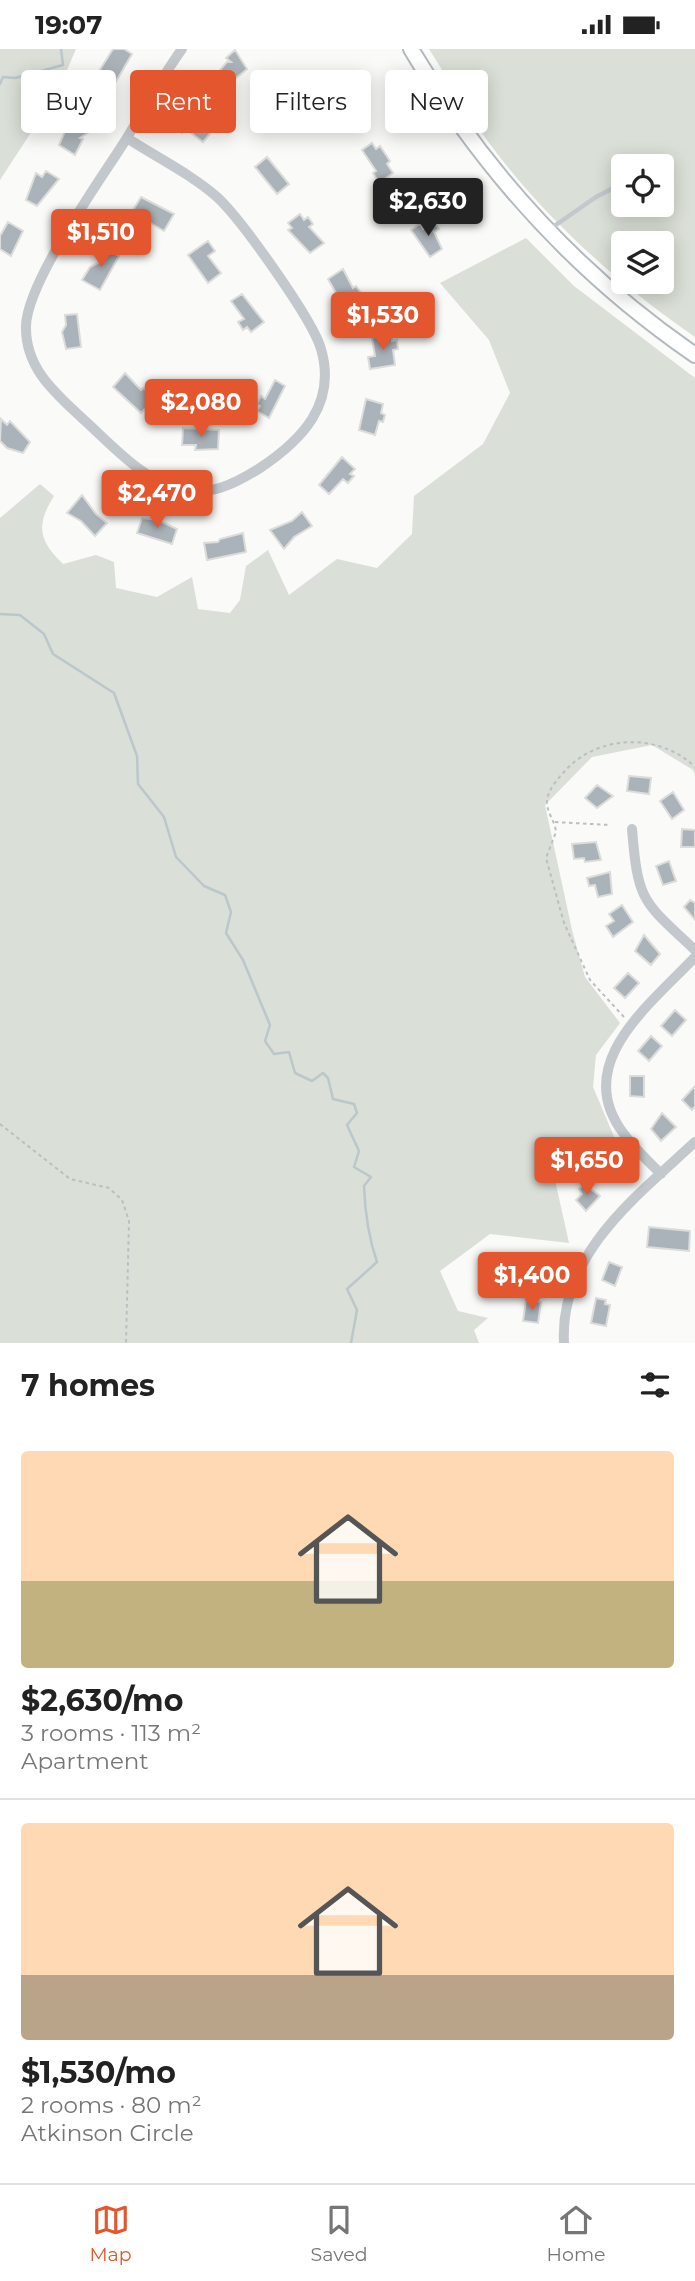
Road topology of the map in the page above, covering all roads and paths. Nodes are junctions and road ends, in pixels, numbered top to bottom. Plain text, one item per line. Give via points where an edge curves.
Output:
1 (182, 49) edge
2 (411, 49) edge
3 (127, 138) junction
4 (611, 189) edge
5 (547, 232) junction
6 (695, 355) edge
7 (695, 767) edge
8 (555, 822) junction
9 (610, 825) dead end
10 (632, 829) dead end
11 (695, 950) edge
12 (695, 957) edge
13 (632, 1025) junction
14 (0, 1124) edge
15 (695, 1142) edge
16 (661, 1174) junction
17 (127, 1343) edge
18 (564, 1343) edge

1 - 3 street
2 - 5 main road via 475,147
3 - 3 street via 225,206 311,325 321,350 323,396 309,428 288,449 238,482 217,489 180,489 148,475 48,387 28,346 28,310 41,278
4 - 5 lane
5 - 6 main road via 624,303
7 - 8 path via 672,750 647,742 597,748 568,767 550,791 546,803
8 - 9 path
8 - 13 path via 546,858 564,923 590,980
10 - 11 street via 641,892
12 - 13 street
13 - 16 street via 610,1058 607,1101 623,1133
14 - 17 path via 70,1179 109,1188 122,1201 129,1221
15 - 16 street
16 - 18 street via 609,1224 588,1253 569,1296

